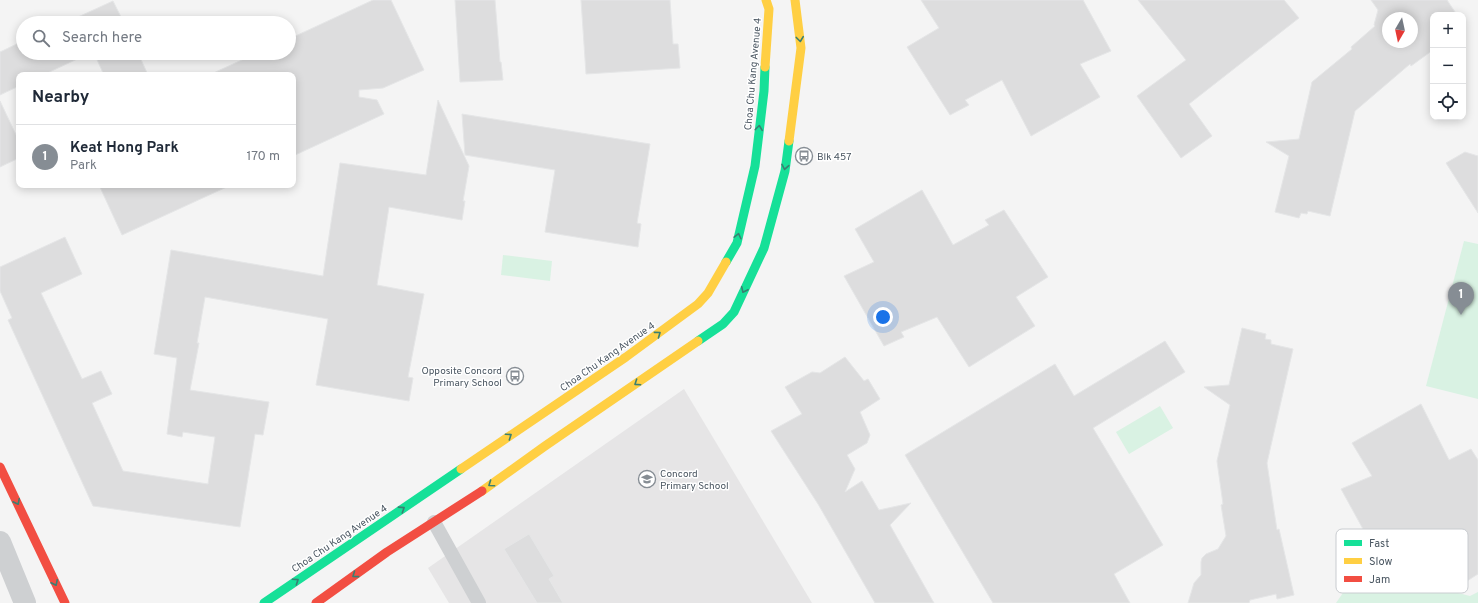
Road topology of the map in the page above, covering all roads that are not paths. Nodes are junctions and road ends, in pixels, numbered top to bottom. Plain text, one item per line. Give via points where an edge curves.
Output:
1 (766, 0) edge
2 (795, 0) edge
3 (0, 467) edge
4 (434, 522) junction
5 (0, 542) edge
6 (25, 603) edge
7 (65, 603) edge
8 (264, 603) edge
9 (316, 603) edge
10 (479, 603) edge

8 -> 1 street, Choa Chu Kang Avenue 4 via 626,357 698,304 708,293 737,243 754,166 764,91 768,9
2 -> 4 street via 801,48 785,171 764,248 734,312 723,324
3 -> 7 street
4 -> 9 street
4 - 10 lane
5 - 6 street

